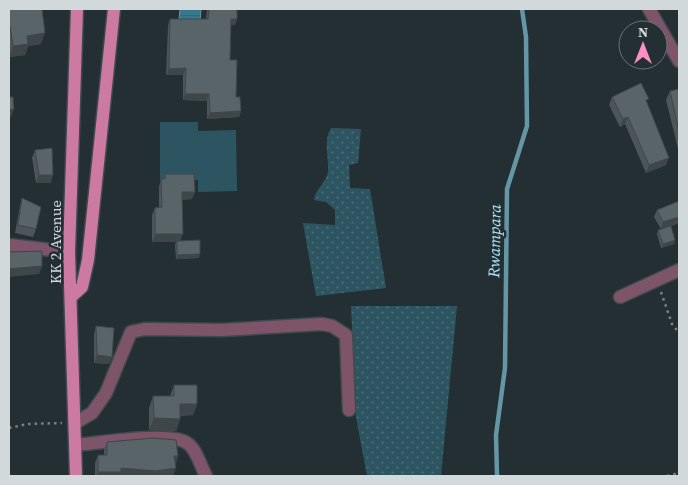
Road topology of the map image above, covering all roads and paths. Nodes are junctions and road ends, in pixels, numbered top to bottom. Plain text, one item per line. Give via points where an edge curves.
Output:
1 (77, 9) edge
2 (114, 9) edge
3 (650, 9) edge
4 (679, 61) edge
5 (9, 245) edge
6 (69, 252) junction
7 (679, 270) edge
8 (657, 281) junction
9 (71, 296) junction
10 (620, 297) dead end
11 (679, 333) edge
12 (349, 410) dead end
13 (75, 423) junction
14 (9, 428) edge
15 (76, 445) junction
16 (679, 473) edge
17 (76, 476) edge
18 (206, 476) edge
19 (667, 476) edge

1 - 6 main road, KK 2 Avenue
2 - 9 main road via 88,260 82,287
3 - 4 street
5 - 6 street
6 - 9 main road, KK 2 Avenue
7 - 8 street
8 - 10 street
8 - 11 path via 667,314
9 - 13 main road, KK 2 Avenue
12 - 13 street via 346,335 332,326 146,329 130,332 106,393 92,413
13 - 14 path via 28,424
13 - 15 main road, KK 2 Avenue
15 - 17 main road, KK 2 Avenue
15 - 18 street via 175,438 188,442
16 - 19 path

